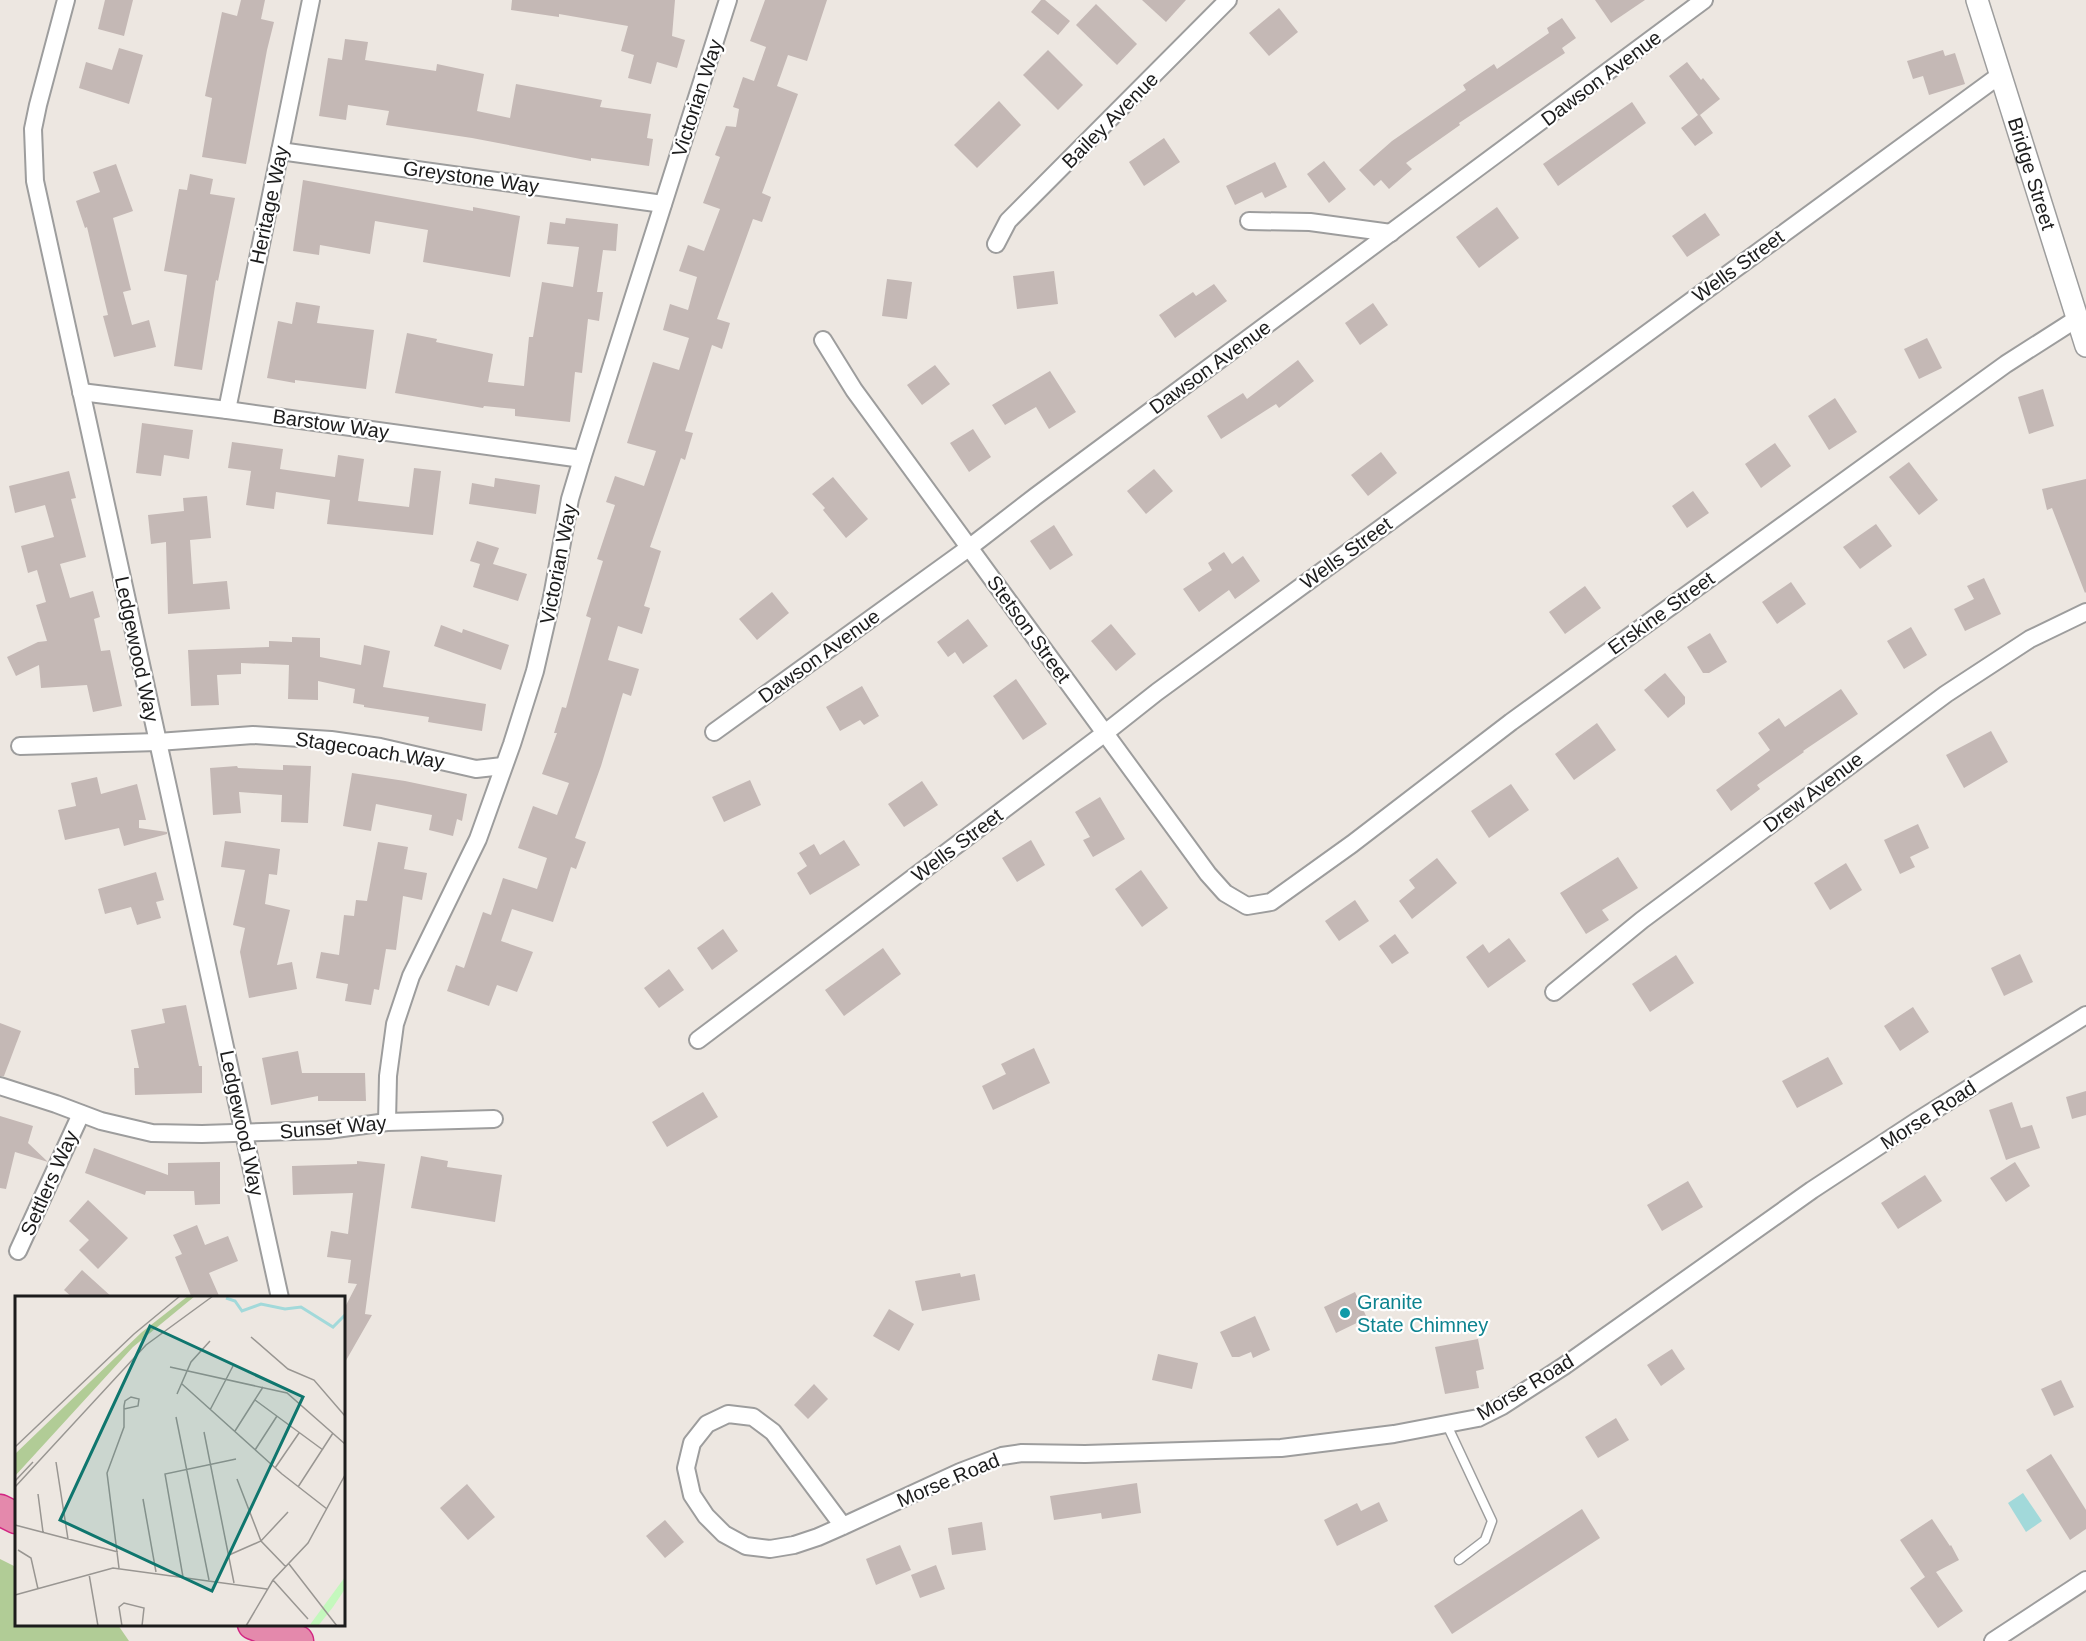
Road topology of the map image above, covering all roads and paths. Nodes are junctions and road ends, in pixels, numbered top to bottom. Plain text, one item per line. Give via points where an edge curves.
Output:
1 (66, 0) edge
2 (311, 0) edge
3 (728, 0) edge
4 (1228, 0) edge
5 (1977, 0) edge
6 (1702, 1) edge
7 (2000, 75) junction
8 (280, 151) junction
9 (663, 204) junction
10 (1249, 221) dead end
11 (1391, 233) junction
12 (996, 244) dead end
13 (2078, 318) junction
14 (824, 340) dead end
15 (2086, 345) edge
16 (81, 392) junction
17 (227, 410) junction
18 (582, 459) junction
19 (970, 547) junction
20 (2086, 612) edge
21 (714, 732) dead end
22 (1105, 733) junction
23 (158, 742) junction
24 (21, 746) dead end
25 (503, 766) junction
26 (1247, 906) joint
27 (1554, 992) dead end
28 (2086, 1015) edge
29 (698, 1040) dead end
30 (0, 1086) edge
31 (81, 1114) junction
32 (494, 1119) dead end
33 (387, 1122) junction
34 (244, 1133) junction
35 (18, 1251) dead end
36 (280, 1296) edge
37 (1447, 1425) junction
38 (0, 1510) edge
39 (15, 1518) edge
40 (843, 1526) junction
41 (1459, 1560) dead end
42 (2086, 1580) edge
43 (258, 1626) edge
44 (298, 1641) edge
45 (1993, 1641) edge

1 - 16 street, Ledgewood Way via 38,105 33,155 40,206
2 - 8 street, Heritage Way
3 - 9 street, Victorian Way
4 - 12 street, Bailey Avenue via 1008,221
5 - 7 street, Bridge Street
6 - 11 street, Dawson Avenue
7 - 13 street, Bridge Street
7 - 22 street, Wells Street
8 - 9 street, Greystone Way
8 - 17 street, Heritage Way
9 - 18 street, Victorian Way
10 - 11 street via 1310,222
11 - 19 street, Dawson Avenue
13 - 15 street, Bridge Street
13 - 26 street, Erskine Street via 2006,364 1511,722 1271,902
14 - 19 street, Stetson Street via 854,390
16 - 17 street, Barstow Way
16 - 23 street, Ledgewood Way
17 - 18 street, Barstow Way
18 - 25 street, Victorian Way via 570,499 535,671
19 - 21 street, Dawson Avenue
19 - 22 street, Stetson Street
20 - 27 street, Drew Avenue via 2030,639 1946,694 1642,920
22 - 26 street, Stetson Street via 1208,874 1225,893
22 - 29 street, Wells Street
23 - 24 street, Stagecoach Way
23 - 25 street, Stagecoach Way via 253,735 331,740 476,769
23 - 34 street, Ledgewood Way
25 - 33 street, Victorian Way via 478,838 411,976 395,1024
28 - 37 street, Morse Road via 1812,1190 1522,1393 1478,1418
30 - 31 street, Sunset Way
31 - 34 street, Sunset Way via 152,1133
31 - 35 street, Settlers Way
32 - 33 street, Sunset Way
33 - 34 street, Sunset Way via 328,1130
34 - 36 street, Ledgewood Way
37 - 40 street, Morse Road via 1281,1448 1002,1456
37 - 41 lane via 1492,1521 1485,1540
38 - 39 highway
40 - 40 street, Morse Road via 794,1545 770,1549 746,1546 724,1534 692,1495 686,1468 692,1443 707,1424 728,1414 753,1417 773,1432
42 - 45 street
43 - 44 highway

